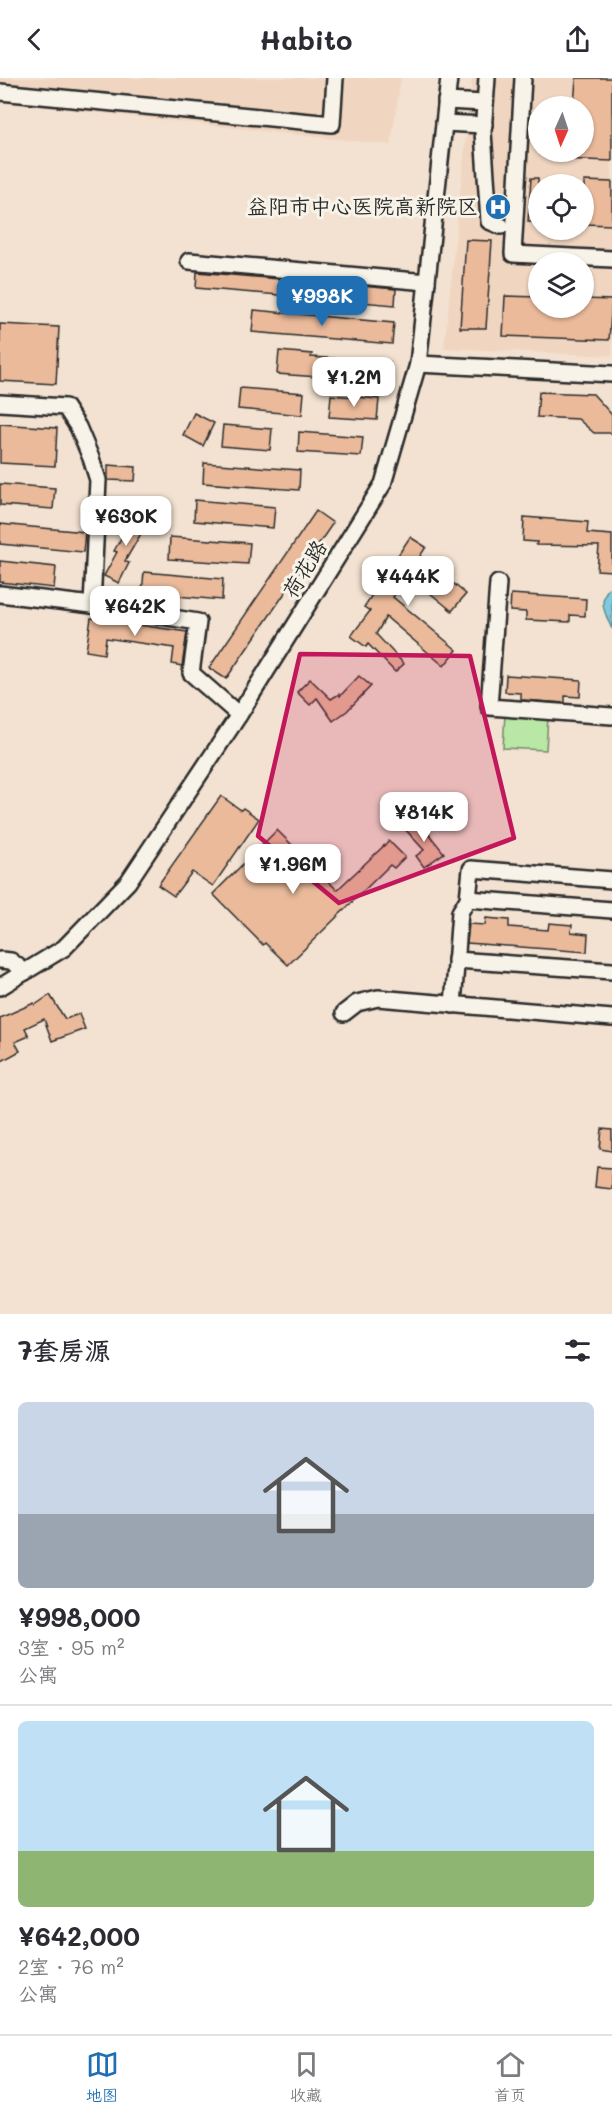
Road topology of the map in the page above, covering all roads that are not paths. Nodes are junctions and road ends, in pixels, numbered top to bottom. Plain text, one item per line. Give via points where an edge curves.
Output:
1 (335, 78) edge
2 (449, 78) edge
3 (487, 78) edge
4 (523, 78) edge
5 (0, 92) edge
6 (446, 100) junction
7 (485, 103) junction
8 (444, 123) junction
9 (484, 125) junction
10 (501, 226) dead end
11 (612, 259) edge
12 (189, 261) dead end
13 (427, 282) junction
14 (418, 364) junction
15 (612, 374) edge
16 (0, 402) edge
17 (498, 584) dead end
18 (0, 594) edge
19 (92, 605) junction
20 (239, 715) junction
21 (612, 716) edge
22 (612, 880) edge
23 (468, 899) junction
24 (612, 910) edge
25 (0, 960) edge
26 (456, 960) junction
27 (612, 971) edge
28 (25, 972) junction
29 (0, 987) edge
30 (453, 1005) junction
31 (344, 1013) dead end
32 (612, 1018) edge

1 - 5 street via 332,124
2 - 6 street, 荷花路
3 - 7 street
4 - 11 street via 513,254
6 - 7 street
6 - 8 street, 荷花路
7 - 9 street
8 - 9 street
8 - 13 street, 荷花路
9 - 10 street via 489,221
12 - 13 street
13 - 14 street, 荷花路
14 - 15 street
14 - 20 street, 荷花路 via 383,484
16 - 19 street via 65,407 78,427 98,480
17 - 21 street via 489,707
18 - 19 street
19 - 20 street via 198,622 191,673
20 - 28 street, 荷花路 via 128,882 64,948
22 - 23 street via 471,868
23 - 24 street
23 - 26 street via 460,912
25 - 28 street via 11,961
26 - 27 street
26 - 30 street
28 - 29 street, 荷花路
30 - 31 street via 378,999 357,1003
30 - 32 street

